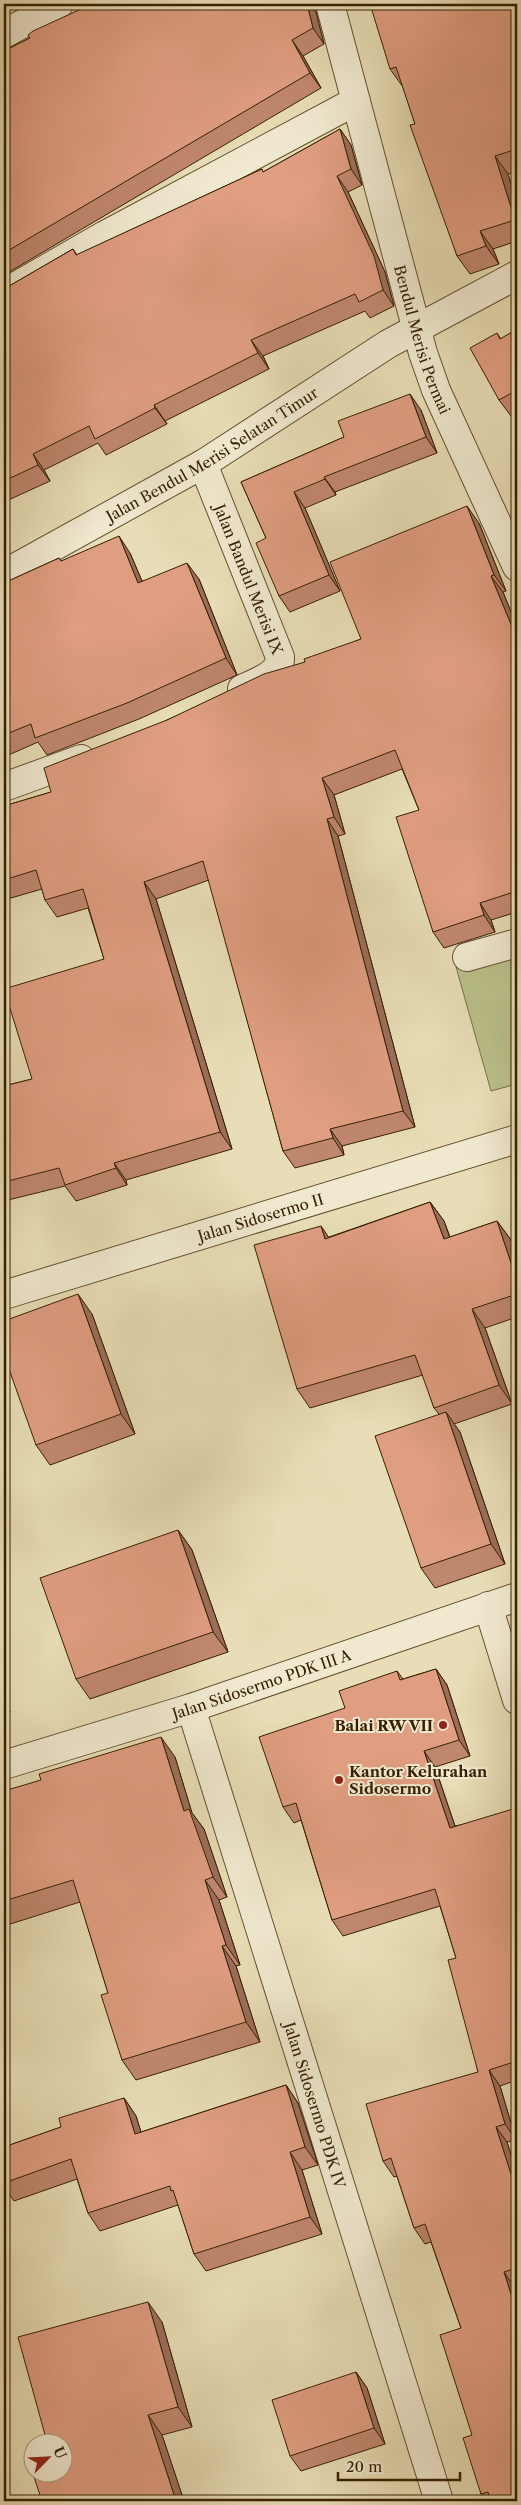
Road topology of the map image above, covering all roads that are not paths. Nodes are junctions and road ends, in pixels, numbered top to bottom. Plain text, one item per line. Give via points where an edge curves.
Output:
1 (59, 4) edge
2 (330, 4) edge
3 (4, 34) edge
4 (356, 101) junction
5 (517, 275) edge
6 (4, 292) edge
7 (417, 327) junction
8 (203, 464) junction
9 (515, 554) edge
10 (4, 574) edge
11 (223, 699) edge
12 (108, 748) edge
13 (4, 787) edge
14 (517, 942) edge
15 (467, 957) dead end
16 (517, 1138) edge
17 (4, 1296) edge
18 (517, 1597) edge
19 (488, 1606) junction
20 (517, 1700) edge
21 (191, 1708) junction
22 (4, 1766) edge
23 (439, 2501) edge

1 - 3 street
2 - 4 street, Bendul Merisi Permai
4 - 6 street
4 - 7 street, Bendul Merisi Permai
5 - 7 street, Jalan Bendul Merisi Selatan Timur
7 - 8 street, Jalan Bendul Merisi Selatan Timur
7 - 9 street, Bendul Merisi Permai via 436,390
8 - 10 street, Jalan Bendul Merisi Selatan Timur
8 - 11 street, Jalan Bandul Merisi IX via 280,657 272,673
12 - 13 street
14 - 15 street
16 - 17 street, Jalan Sidosermo II
18 - 19 street, Jalan Sidosermo PDK III A
19 - 20 street
19 - 21 street, Jalan Sidosermo PDK III A
21 - 22 street, Jalan Sidosermo PDK III A
21 - 23 street, Jalan Sidosermo PDK IV

